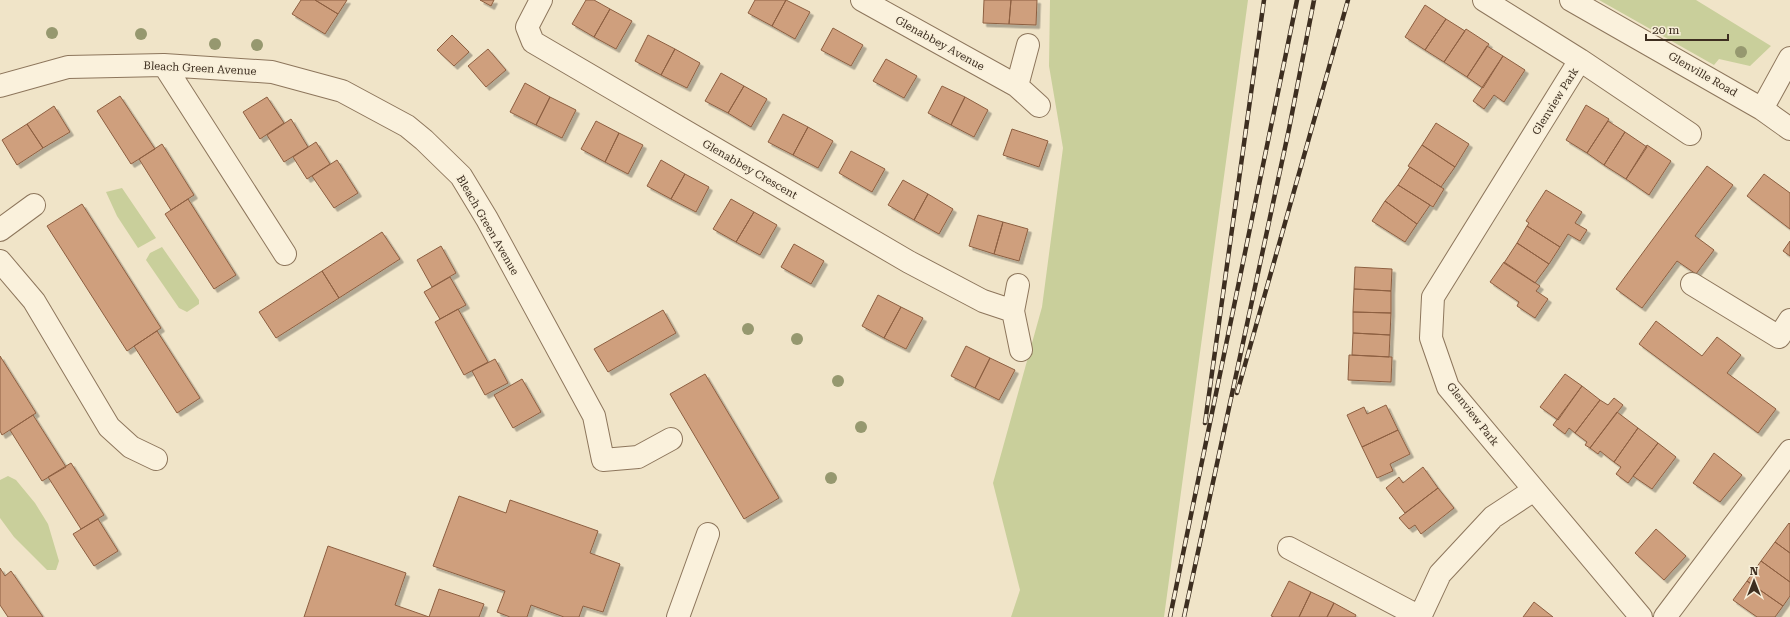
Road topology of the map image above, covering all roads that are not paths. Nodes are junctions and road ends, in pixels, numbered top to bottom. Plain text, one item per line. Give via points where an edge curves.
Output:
1 (541, 0) edge
2 (862, 0) edge
3 (1484, 0) edge
4 (1571, 0) edge
5 (1028, 44) dead end
6 (1790, 58) edge
7 (1580, 60) junction
8 (164, 65) junction
9 (0, 86) edge
10 (1017, 86) junction
11 (1038, 106) dead end
12 (1762, 109) junction
13 (1790, 129) edge
14 (1690, 134) dead end
15 (34, 205) dead end
16 (0, 230) edge
17 (285, 254) dead end
18 (0, 261) edge
19 (1692, 284) dead end
20 (1018, 285) dead end
21 (1013, 311) junction
22 (1790, 320) edge
23 (1021, 350) dead end
24 (671, 439) dead end
25 (1790, 451) edge
26 (156, 459) dead end
27 (1534, 490) junction
28 (708, 534) dead end
29 (1290, 548) dead end
30 (678, 617) edge
31 (1641, 617) edge
32 (1665, 617) edge

1 - 21 street, Glenabbey Crescent via 527,27 532,42 909,262 983,301
2 - 10 street, Glenabbey Avenue
3 - 7 street, Glenview Park
4 - 12 street, Glenville Road
5 - 10 street
6 - 12 street
7 - 14 street, Glenview Park
7 - 27 street, Glenview Park via 1433,297 1431,338 1448,387
8 - 9 street, Bleach Green Avenue via 68,67
8 - 17 street
8 - 24 street, Bleach Green Avenue via 272,72 342,90 406,126 461,176 487,219 594,416 603,460 638,458
10 - 11 street, Glenabbey Avenue
12 - 13 street, Glenville Road
15 - 16 street
18 - 26 street via 34,301 109,427 130,446
19 - 22 street via 1779,337
20 - 21 street
21 - 23 street
25 - 32 street
27 - 29 street via 1493,517 1440,574 1420,617
27 - 31 street, Glenview Park
28 - 30 street

